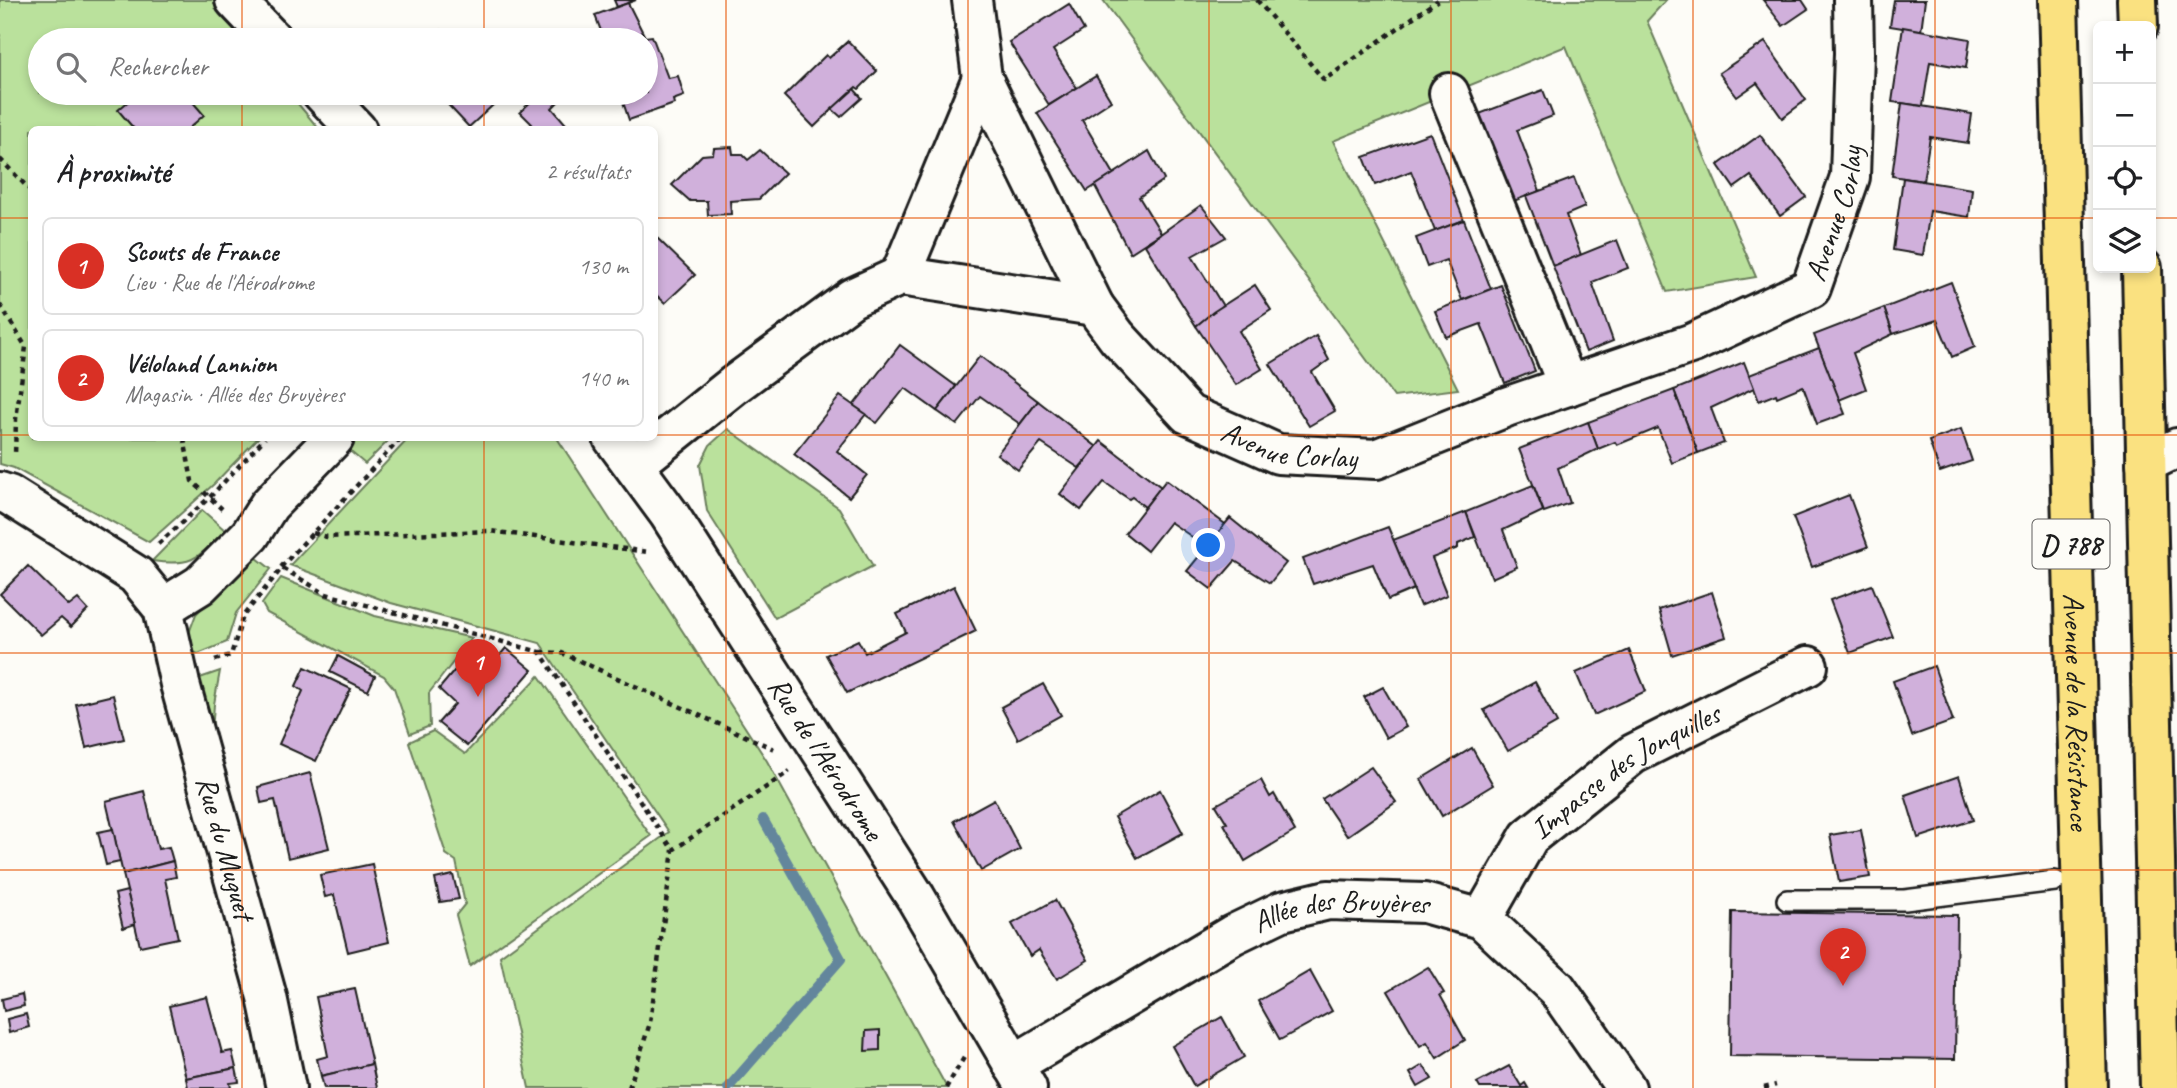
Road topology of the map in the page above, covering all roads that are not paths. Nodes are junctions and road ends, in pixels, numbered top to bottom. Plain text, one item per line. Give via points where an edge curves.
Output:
1 (235, 0) edge
2 (972, 0) edge
3 (1853, 0) edge
4 (2057, 0) edge
5 (2137, 0) edge
6 (2138, 21) edge
7 (262, 28) edge
8 (982, 78) junction
9 (1449, 93) dead end
10 (333, 105) edge
11 (353, 126) edge
12 (2143, 273) edge
13 (900, 276) junction
14 (1094, 306) junction
15 (1568, 386) junction
16 (658, 431) edge
17 (331, 441) edge
18 (641, 441) edge
19 (624, 451) edge
20 (2161, 455) edge
21 (5, 493) edge
22 (163, 608) junction
23 (1808, 666) dead end
24 (2055, 881) dead end
25 (1787, 900) dead end
26 (1482, 919) junction
27 (1020, 1076) edge
28 (286, 1088) edge
29 (1626, 1088) edge
30 (2087, 1088) edge
31 (2160, 1088) edge

1 - 7 street
2 - 8 street, Avenue Corlay
3 - 15 street, Avenue Corlay via 1850,177 1811,288 1693,343
4 - 30 main road, Avenue de la Résistance / D 788
5 - 6 main road
8 - 13 street, Avenue Corlay
8 - 14 street, Avenue Corlay
9 - 15 street
10 - 11 street
12 - 20 main road, D 788
13 - 14 street
13 - 16 street via 852,298 734,385
14 - 15 street, Avenue Corlay via 1188,414 1278,454 1376,459
17 - 22 street via 200,585
18 - 19 street
19 - 27 street, Rue de l'Aérodrome via 916,898
20 - 31 main road, D 788
21 - 22 street via 136,575
22 - 28 street, Rue du Muguet via 267,997
23 - 26 street, Impasse des Jonquilles via 1633,754 1530,837
24 - 25 lane via 1905,900
26 - 27 street, Allée des Bruyères via 1424,903 1328,900 1282,911 1232,935
26 - 29 street, Allée des Bruyères via 1557,989

